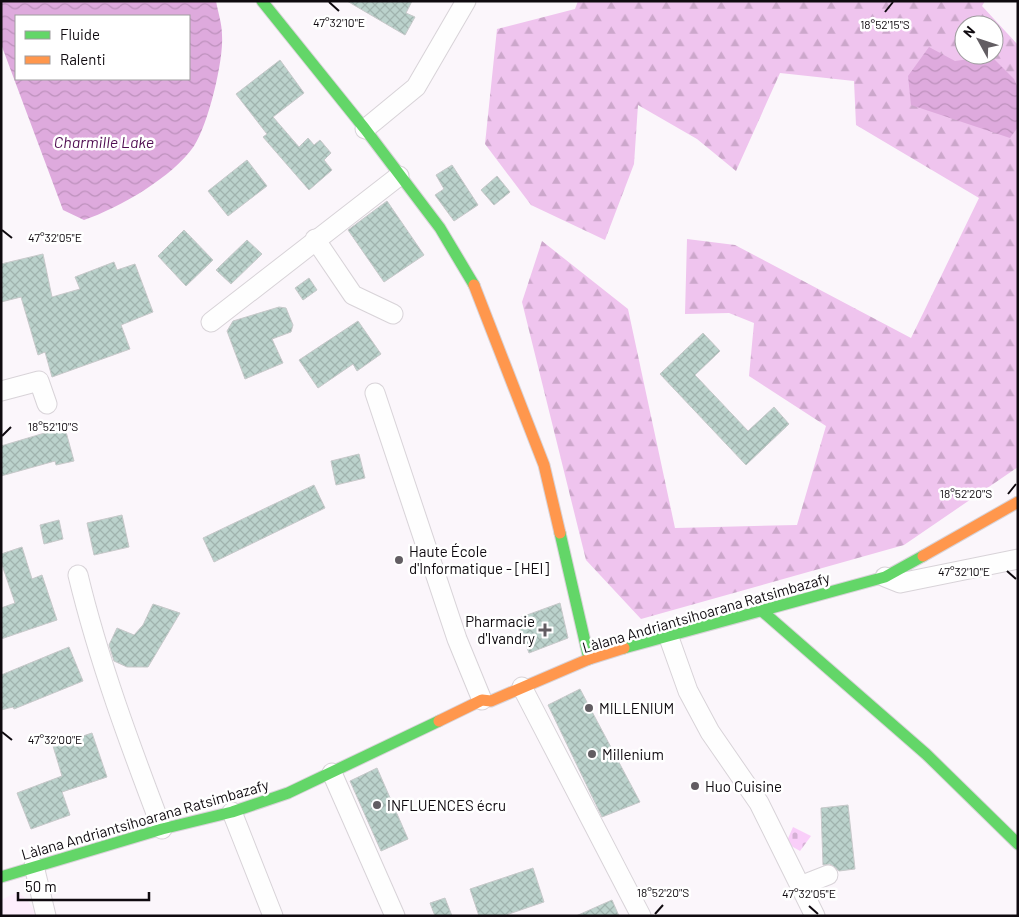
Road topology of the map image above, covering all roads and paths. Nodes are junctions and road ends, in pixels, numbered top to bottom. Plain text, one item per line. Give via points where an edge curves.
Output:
1 (262, 1) edge
2 (466, 1) edge
3 (365, 129) junction
4 (399, 176) junction
5 (315, 240) junction
6 (393, 314) dead end
7 (211, 322) dead end
8 (1, 391) edge
9 (375, 392) dead end
10 (47, 404) dead end
11 (1018, 502) edge
12 (1018, 559) edge
13 (78, 575) dead end
14 (885, 577) junction
15 (762, 611) junction
16 (668, 635) junction
17 (589, 659) junction
18 (522, 686) junction
19 (482, 700) junction
20 (332, 773) junction
21 (232, 812) junction
22 (162, 829) junction
23 (1018, 844) edge
24 (34, 866) junction
25 (828, 875) dead end
26 (1, 877) edge
27 (800, 886) junction
28 (46, 916) edge
29 (273, 916) edge
30 (395, 916) edge
31 (640, 916) edge
32 (815, 916) edge

1 - 3 main road
2 - 3 street via 416,87
3 - 4 main road
4 - 5 street
4 - 17 main road via 440,228 477,290 544,465
5 - 6 street via 353,294
5 - 7 street
8 - 10 street via 39,381
9 - 19 street via 457,640
11 - 14 main road, Làlana Andriantsihoarana Ratsimbazafy
12 - 14 street via 900,583
13 - 22 street via 112,696
14 - 15 main road, Làlana Andriantsihoarana Ratsimbazafy
15 - 16 main road, Làlana Andriantsihoarana Ratsimbazafy
15 - 23 main road via 926,754
16 - 17 main road, Làlana Andriantsihoarana Ratsimbazafy
16 - 27 street via 688,691 710,732 759,803
17 - 18 main road, Làlana Andriantsihoarana Ratsimbazafy
18 - 19 main road, Làlana Andriantsihoarana Ratsimbazafy via 491,701
18 - 31 street
19 - 20 main road, Làlana Andriantsihoarana Ratsimbazafy
20 - 21 main road, Làlana Andriantsihoarana Ratsimbazafy via 288,793
20 - 30 street
21 - 22 main road, Làlana Andriantsihoarana Ratsimbazafy
21 - 29 street
22 - 24 main road, Làlana Andriantsihoarana Ratsimbazafy
24 - 26 main road, Làlana Andriantsihoarana Ratsimbazafy
24 - 28 street
25 - 27 street
27 - 32 street

